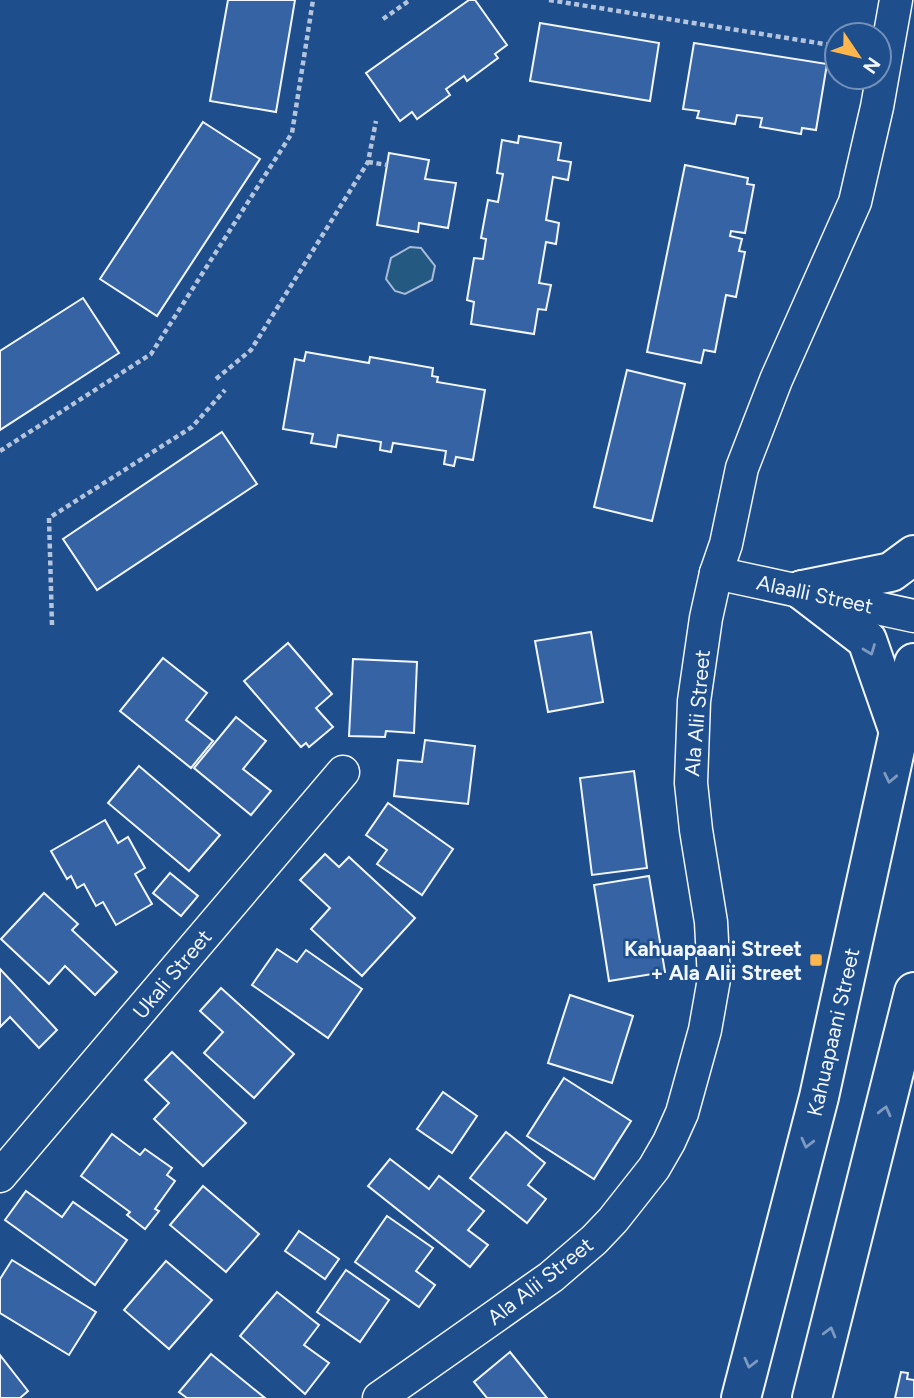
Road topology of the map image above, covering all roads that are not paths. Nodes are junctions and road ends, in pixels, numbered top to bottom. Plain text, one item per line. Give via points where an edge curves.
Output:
1 (896, 0) edge
2 (914, 555) edge
3 (716, 573) junction
4 (802, 590) junction
5 (914, 616) edge
6 (914, 663) edge
7 (900, 734) junction
8 (343, 772) dead end
9 (914, 992) edge
10 (0, 1176) edge
11 (379, 1398) edge
12 (741, 1398) edge
13 (812, 1398) edge

1 - 3 street, Ala Alii Street via 855,202 742,468
2 - 4 main road via 891,572
3 - 4 street, Alaalli Street
3 - 11 street, Ala Alii Street via 694,701 691,783 711,922 714,979 682,1113 654,1168 594,1240 551,1277
4 - 5 street, Alaalli Street
4 -> 7 main road via 867,640
6 - 7 main road, Kahuapaani Street
7 -> 12 main road, Kahuapaani Street via 819,1097
8 - 10 street, Ukali Street
13 -> 9 main road

